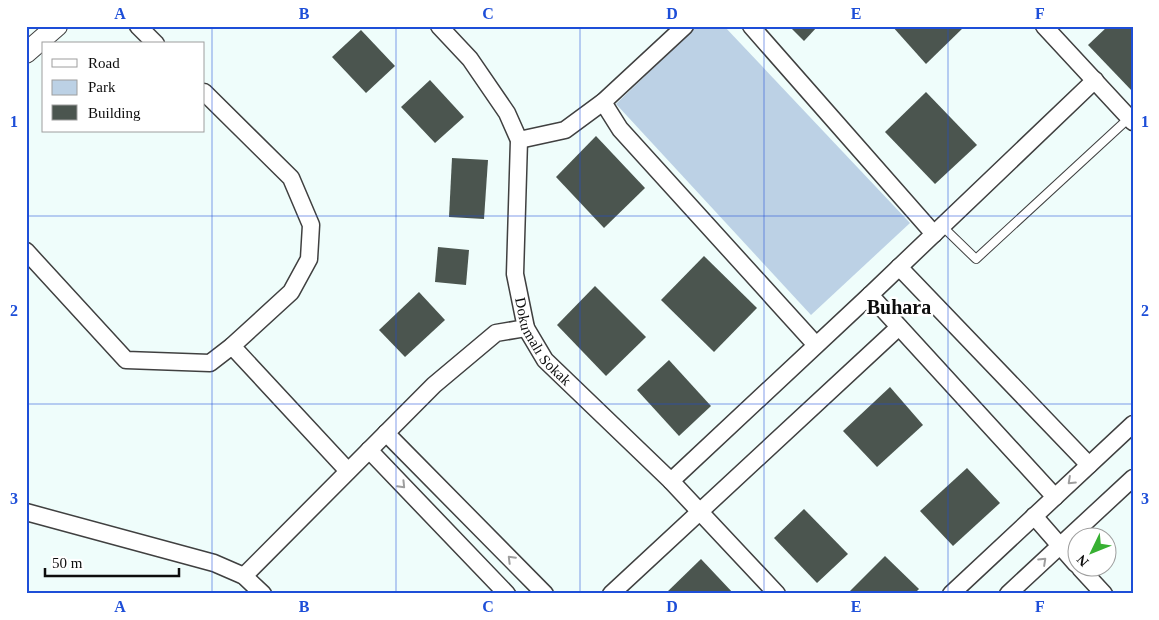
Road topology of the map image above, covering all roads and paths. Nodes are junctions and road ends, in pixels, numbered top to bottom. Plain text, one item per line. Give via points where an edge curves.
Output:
1 (57, 26) edge
2 (138, 26) edge
3 (439, 26) edge
4 (685, 26) edge
5 (751, 26) edge
6 (1044, 26) edge
7 (154, 42) edge
8 (26, 52) edge
9 (1095, 80) junction
10 (205, 93) edge
11 (603, 102) junction
12 (1131, 120) edge
13 (519, 140) junction
14 (938, 230) junction
15 (26, 251) edge
16 (899, 267) junction
17 (870, 295) junction
18 (898, 327) junction
19 (526, 328) junction
20 (816, 345) junction
21 (232, 346) junction
22 (1133, 424) edge
23 (386, 433) junction
24 (368, 450) junction
25 (1089, 465) junction
26 (348, 471) junction
27 (1133, 478) edge
28 (671, 481) junction
29 (1055, 497) junction
30 (26, 512) edge
31 (699, 512) junction
32 (1034, 516) junction
33 (1060, 545) junction
34 (1066, 552) edge
35 (244, 576) junction
36 (1089, 578) edge
37 (263, 594) edge
38 (507, 594) edge
39 (545, 594) edge
40 (611, 594) edge
41 (777, 594) edge
42 (951, 594) edge
43 (1008, 594) edge
44 (1104, 594) edge

1 - 8 street
2 - 7 street
3 - 13 street, Dokumalı Sokak via 470,59 497,97
4 - 11 street
5 - 14 street
6 - 9 street
9 - 12 street
9 - 14 street
10 - 21 street via 291,178 311,225 309,259 291,292
11 - 13 street via 564,130
11 - 20 street via 620,129
12 - 14 lane via 976,259
13 - 19 street, Dokumalı Sokak via 515,274
14 - 16 street
15 - 21 street via 126,360 210,363
16 - 17 street
16 - 25 street
17 - 18 street
17 - 20 street
18 - 29 street
18 - 31 street
19 - 23 street via 496,333 434,385
19 - 28 street, Dokumalı Sokak via 545,360
20 - 28 street
21 - 26 street
22 - 25 street
23 - 24 street
39 -> 23 street
24 - 26 street
24 -> 38 street
25 -> 29 street
26 - 35 street
27 - 33 street
28 - 31 street, Dokumalı Sokak
29 - 32 street
30 - 35 street via 214,563
31 - 40 street
31 - 41 street, Dokumalı Sokak
32 - 33 street
32 - 42 street
33 - 34 street
43 -> 33 street
35 - 37 street
36 - 44 street

